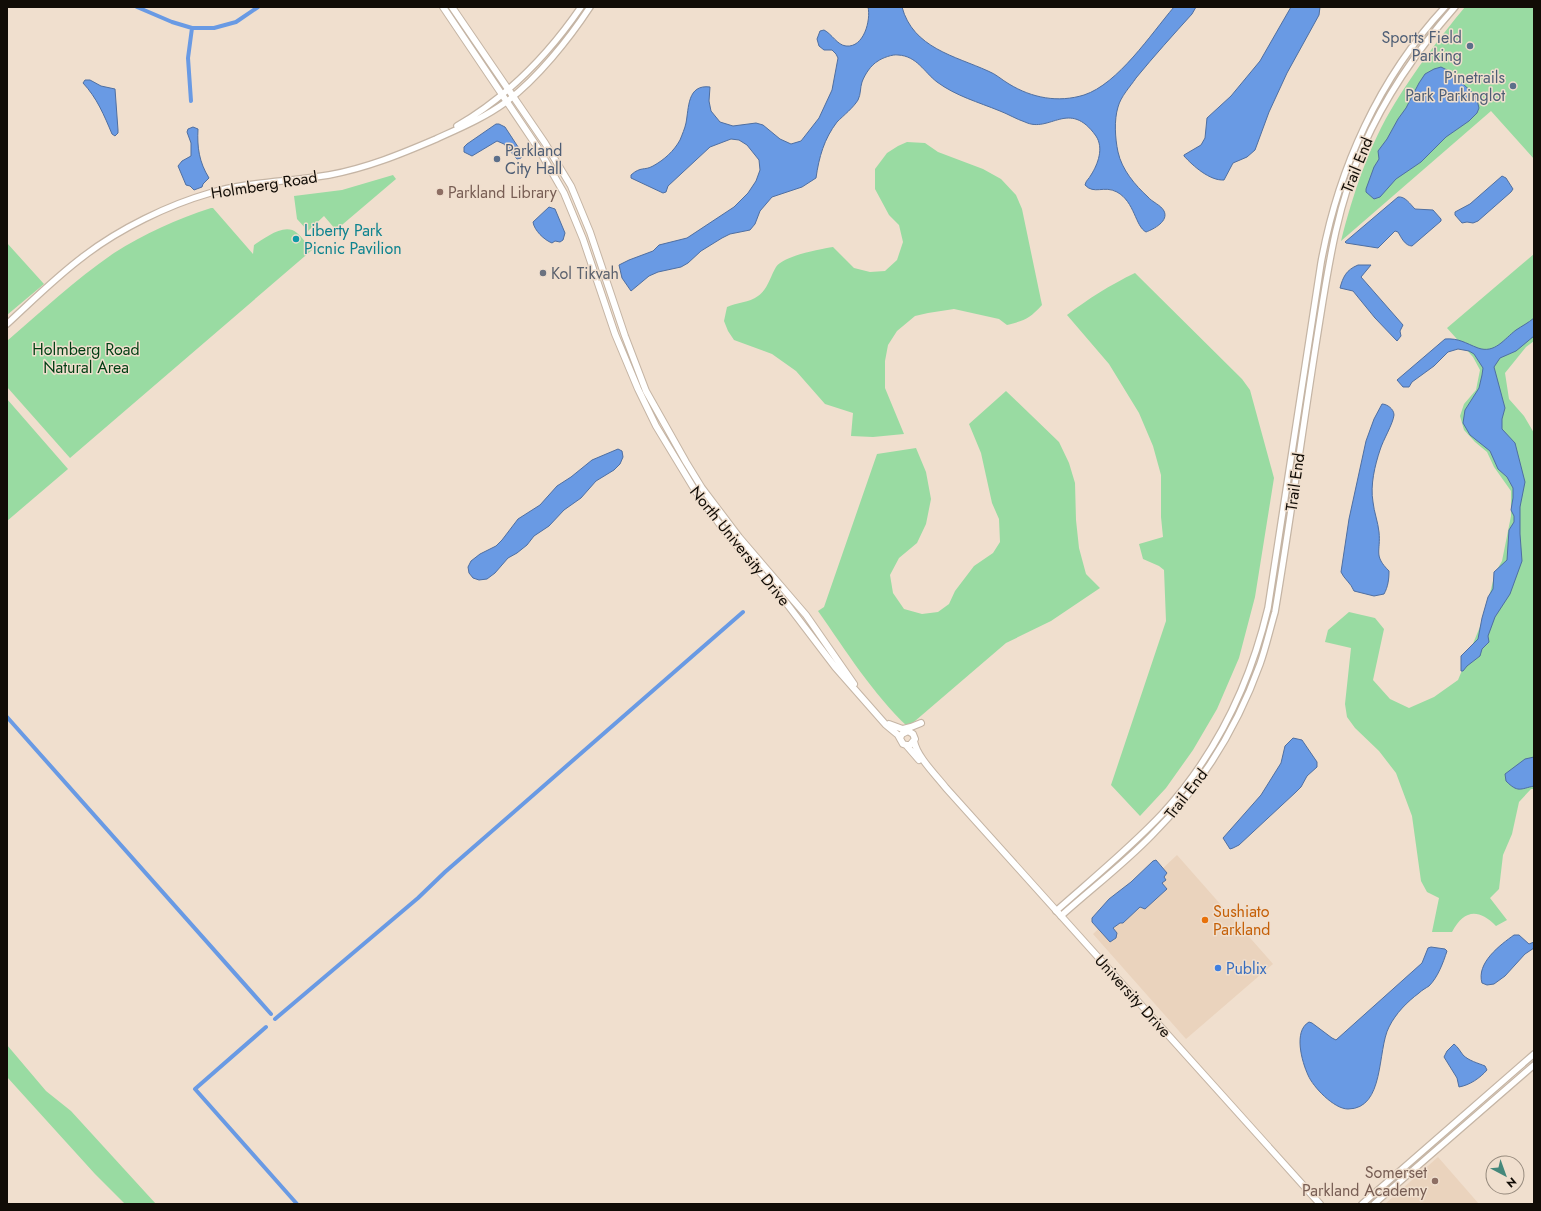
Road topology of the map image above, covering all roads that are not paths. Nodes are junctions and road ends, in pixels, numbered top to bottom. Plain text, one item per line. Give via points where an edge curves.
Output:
1 (443, 7) edge
2 (452, 7) edge
3 (581, 7) edge
4 (590, 7) edge
5 (1445, 7) edge
6 (1455, 7) edge
7 (508, 88) junction
8 (502, 95) junction
9 (513, 96) junction
10 (506, 102) junction
11 (435, 139) junction
12 (7, 324) edge
13 (663, 423) junction
14 (656, 426) junction
15 (859, 693) junction
16 (883, 720) junction
17 (921, 723) dead end
18 (900, 729) junction
19 (908, 731) junction
20 (900, 738) junction
21 (914, 741) junction
22 (906, 746) junction
23 (946, 788) junction
24 (1056, 911) junction
25 (1061, 916) junction
26 (1534, 1054) edge
27 (1534, 1065) edge
28 (1320, 1204) edge
29 (1362, 1204) edge
30 (1374, 1204) edge

1 - 8 main road, North University Drive
2 - 7 main road, North University Drive
3 - 7 street, Holmberg Road via 546,52
4 - 9 street, Holmberg Road via 551,57
5 - 24 street, Trail End via 1417,39 1390,78 1366,123 1338,192 1321,263 1270,598 1262,635 1243,687 1218,736 1198,768 1171,803 1150,826
6 - 25 street, Trail End via 1419,51 1384,104 1363,147 1345,194 1325,283 1277,599 1263,656 1250,691 1208,768 1180,804 1152,836
7 - 8 street, Holmberg Road
7 - 9 main road, North University Drive
8 - 10 main road, North University Drive
8 - 11 street, Holmberg Road via 477,114
9 - 10 street, Holmberg Road
9 - 13 main road, North University Drive via 571,186 590,232 646,391
10 - 11 street, Holmberg Road via 471,123
10 - 14 main road, North University Drive via 538,148 564,193 583,239 615,334
11 - 12 street, Holmberg Road via 393,157 347,171 236,187 179,204 120,233 85,256
13 - 14 main road
13 - 15 main road, North University Drive via 714,505 806,615
14 - 15 main road, North University Drive via 717,522 784,600 834,667
15 - 16 main road, North University Drive
16 - 18 main road
16 - 20 main road
17 - 18 main road
18 - 19 main road
19 - 20 main road
19 - 21 main road via 913,734
20 - 22 main road
21 - 22 main road
21 - 23 main road, University Drive via 922,759
22 - 23 main road, University Drive
23 - 24 main road, University Drive
24 - 25 main road, University Drive
25 - 28 main road, University Drive
26 - 29 street
27 - 30 street

